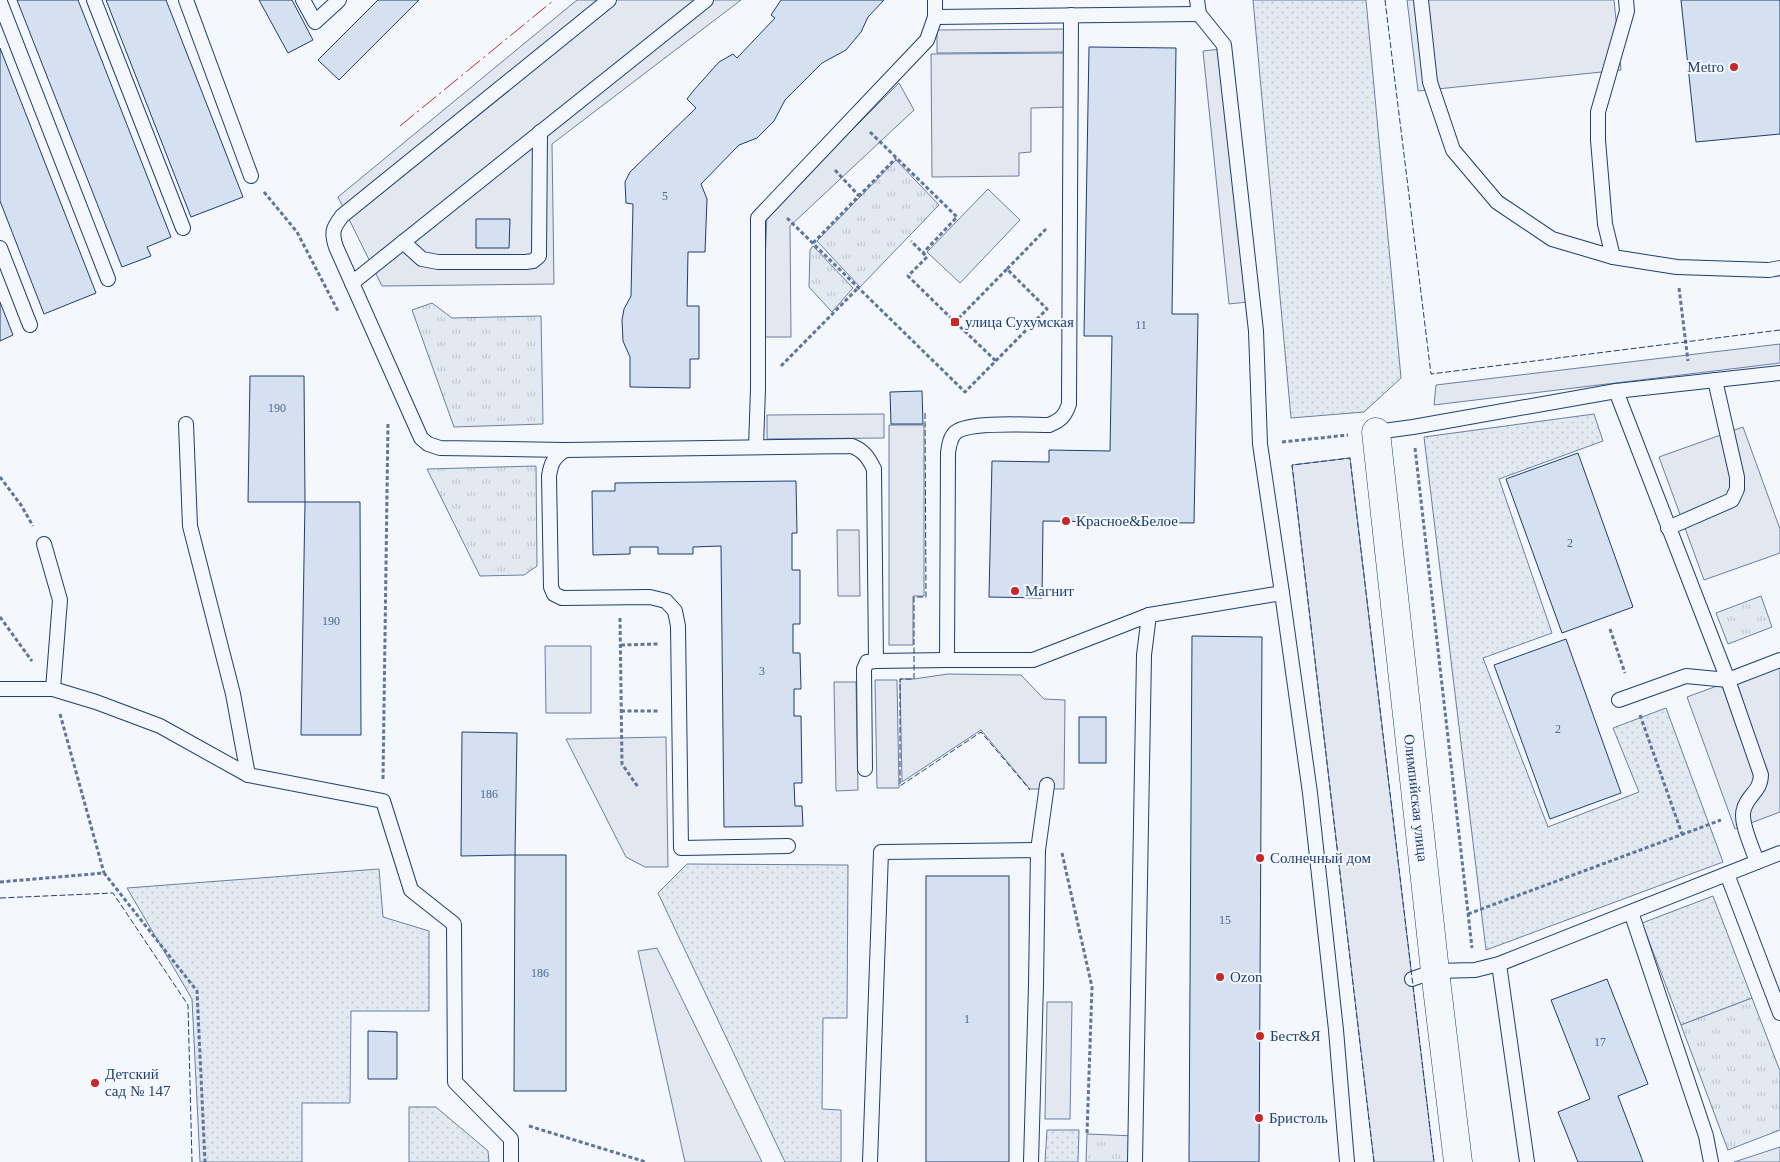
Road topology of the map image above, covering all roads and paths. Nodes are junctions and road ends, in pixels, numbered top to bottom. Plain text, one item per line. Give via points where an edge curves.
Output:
1 (94, 0) edge
2 (186, 0) edge
3 (303, 0) edge
4 (339, 0) edge
5 (609, 0) edge
6 (706, 0) edge
7 (935, 0) edge
8 (1198, 0) edge
9 (1421, 0) edge
10 (1626, 0) edge
11 (0, 2) edge
12 (1199, 14) junction
13 (1071, 15) junction
14 (935, 17) junction
15 (854, 116) junction
16 (540, 132) junction
17 (820, 153) junction
18 (896, 158) junction
19 (251, 176) joint
20 (858, 196) junction
21 (772, 203) junction
22 (1070, 205) junction
23 (183, 228) dead end
24 (911, 241) dead end
25 (403, 242) junction
26 (813, 243) junction
27 (0, 248) edge
28 (922, 253) junction
29 (1613, 257) junction
30 (1677, 267) junction
31 (1780, 268) edge
32 (1007, 269) junction
33 (108, 279) dead end
34 (352, 283) junction
35 (858, 288) junction
36 (340, 317) dead end
37 (955, 322) junction
38 (30, 325) dead end
39 (996, 361) junction
40 (1780, 373) edge
41 (1715, 380) junction
42 (1692, 383) junction
43 (758, 389) junction
44 (1616, 391) junction
45 (388, 420) dead end
46 (186, 424) dead end
47 (1413, 427) junction
48 (1376, 432) junction
49 (1260, 444) junction
50 (756, 447) junction
51 (565, 450) junction
52 (0, 477) edge
53 (1668, 528) junction
54 (44, 544) joint
55 (1282, 593) junction
56 (620, 598) junction
57 (1149, 615) junction
58 (0, 617) edge
59 (1610, 629) dead end
60 (678, 643) junction
61 (621, 645) junction
62 (947, 660) junction
63 (1780, 660) edge
64 (876, 661) junction
65 (1728, 680) junction
66 (0, 689) edge
67 (52, 689) junction
68 (1633, 695) junction
69 (1619, 700) dead end
70 (621, 711) junction
71 (679, 711) junction
72 (865, 769) dead end
73 (248, 775) junction
74 (1047, 785) dead end
75 (638, 787) dead end
76 (383, 801) junction
77 (1722, 819) dead end
78 (1682, 834) junction
79 (788, 846) dead end
80 (1038, 850) junction
81 (1062, 852) dead end
82 (1780, 853) edge
83 (1757, 862) junction
84 (104, 873) junction
85 (1727, 874) junction
86 (0, 882) edge
87 (1631, 912) junction
88 (1468, 914) junction
89 (1499, 964) junction
90 (1474, 970) junction
91 (1424, 975) junction
92 (1780, 1013) edge
93 (1087, 1134) dead end
94 (511, 1139) junction
95 (205, 1162) edge
96 (511, 1162) edge
97 (646, 1162) edge
98 (870, 1162) edge
99 (1031, 1162) edge
100 (1135, 1162) edge
101 (1347, 1162) edge
102 (1458, 1162) edge
103 (1527, 1162) edge
104 (1711, 1162) edge

1 - 23 lane
2 - 19 lane
3 - 4 lane via 315,22
5 - 34 lane via 342,216 332,236
6 - 16 lane
7 - 14 lane
8 - 12 lane
9 - 29 lane via 1430,82 1453,150 1497,202 1544,234
10 - 29 lane via 1627,11 1598,112 1605,224
11 - 33 lane
12 - 13 lane
12 - 49 lane via 1224,45 1256,331
13 - 14 lane
13 - 22 lane
14 - 15 lane via 927,40
15 - 17 lane
15 - 18 path
16 - 25 lane
16 - 25 lane via 539,256 533,261 438,262 422,259
17 - 20 path
17 - 21 lane
18 - 20 path
18 - 28 path via 957,217
19 - 36 path via 297,232
20 - 26 path
21 - 26 path
21 - 43 lane via 758,218
22 - 32 path
22 - 62 lane via 1069,404 1065,415 1049,425 971,426 957,431 950,440
24 - 28 path
25 - 34 lane
26 - 35 path
27 - 38 lane
28 - 37 path via 927,257 908,276
29 - 30 lane
30 - 31 lane
30 - 42 path
32 - 37 path
32 - 39 path via 1047,309
34 - 51 lane via 417,432 428,444 440,448
35 - 39 path via 965,392
35 - 43 path
37 - 39 path
40 - 41 lane
41 - 42 lane
41 - 53 lane via 1737,489 1732,500
42 - 44 lane
43 - 50 lane
44 - 47 lane
44 - 53 lane
45 - 76 path
46 - 73 lane via 190,526 233,694
47 - 48 lane
47 - 88 path
48 - 49 path
48 - 91 street, Олимпийская улица
49 - 55 lane
50 - 51 lane
50 - 64 lane via 852,446 868,456 874,469
51 - 56 lane via 551,463 551,587 554,594 562,598
52 - 54 path
53 - 65 lane
54 - 67 lane via 60,600
55 - 57 lane
55 - 101 lane via 1310,793
56 - 60 lane via 650,597 666,601 675,611
56 - 61 path
57 - 62 lane via 1033,660
57 - 100 lane via 1144,655
58 - 67 path
59 - 68 path
60 - 61 path
60 - 71 lane
61 - 70 path
62 - 64 lane
63 - 65 lane
64 - 72 lane via 867,662 864,669
65 - 68 lane via 1686,676
65 - 83 lane via 1761,775 1761,785 1744,807 1742,817
66 - 67 lane
67 - 73 lane via 160,726
67 - 84 path
68 - 69 lane
68 - 78 path
70 - 71 path
70 - 75 path via 622,764
71 - 79 lane via 681,848
73 - 76 lane
74 - 80 lane
76 - 94 lane via 412,890 454,924 455,1082
77 - 78 path
78 - 88 path
80 - 98 lane via 881,852
80 - 99 lane
81 - 93 path via 1092,987
82 - 83 lane
83 - 85 lane
84 - 86 path
84 - 95 path via 197,991
85 - 87 lane
85 - 92 lane
87 - 89 lane
87 - 104 lane via 1706,1136
88 - 90 path
89 - 90 lane
89 - 103 lane
90 - 91 lane
91 - 102 street, Олимпийская улица
94 - 96 lane
94 - 97 path via 518,1122

